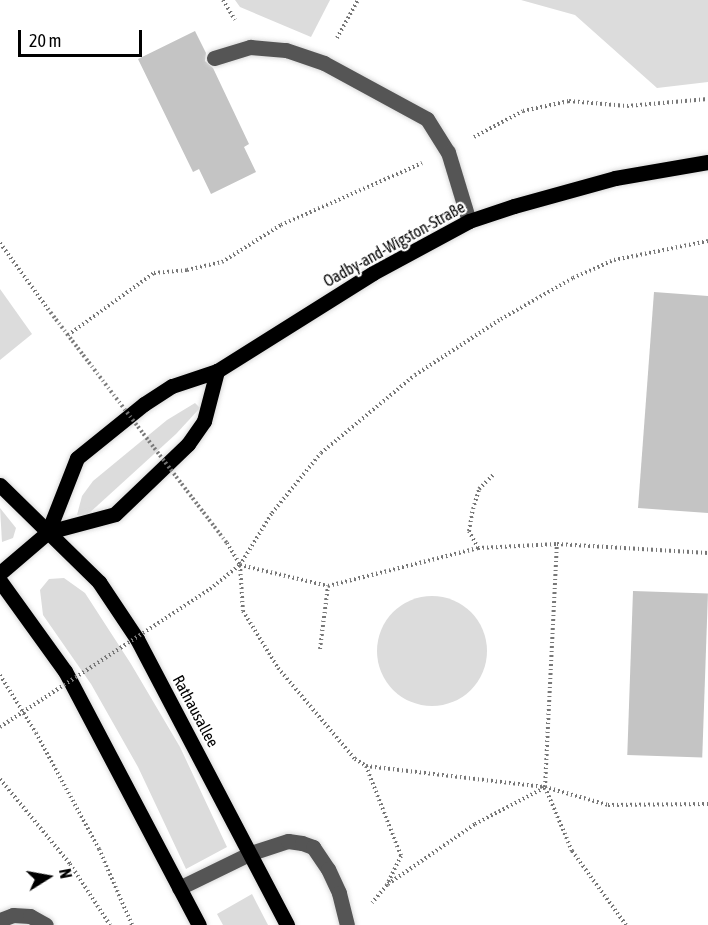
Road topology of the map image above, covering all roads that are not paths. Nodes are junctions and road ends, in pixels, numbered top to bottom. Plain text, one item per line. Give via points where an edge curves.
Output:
1 (214, 58) dead end
2 (708, 162) edge
3 (469, 221) junction
4 (217, 371) junction
5 (0, 485) edge
6 (48, 531) junction
7 (0, 573) edge
8 (0, 581) edge
9 (251, 853) junction
10 (179, 888) junction
11 (0, 920) edge
12 (46, 925) edge
13 (199, 925) edge
14 (287, 925) edge
15 (347, 925) edge

1 - 3 lane via 250,46 286,50 324,63 428,119 448,152
2 - 3 main road, Oadby-and-Wigston-Straße via 603,181
3 - 4 main road, Oadby-and-Wigston-Straße via 373,273
4 - 6 main road, Oadby-and-Wigston-Straße via 172,386 77,458
4 - 6 main road, Oadby-and-Wigston-Straße via 204,421 188,444 131,499 115,514
5 - 6 main road
6 - 7 main road, Oadby-and-Wigston-Straße
6 - 9 main road, Rathausallee via 99,582 137,639
8 - 10 main road via 65,671
9 - 10 lane
9 - 14 main road, Rathausallee
9 - 15 lane via 288,841 313,847 332,877
10 - 13 main road
11 - 12 lane via 12,915 30,916

